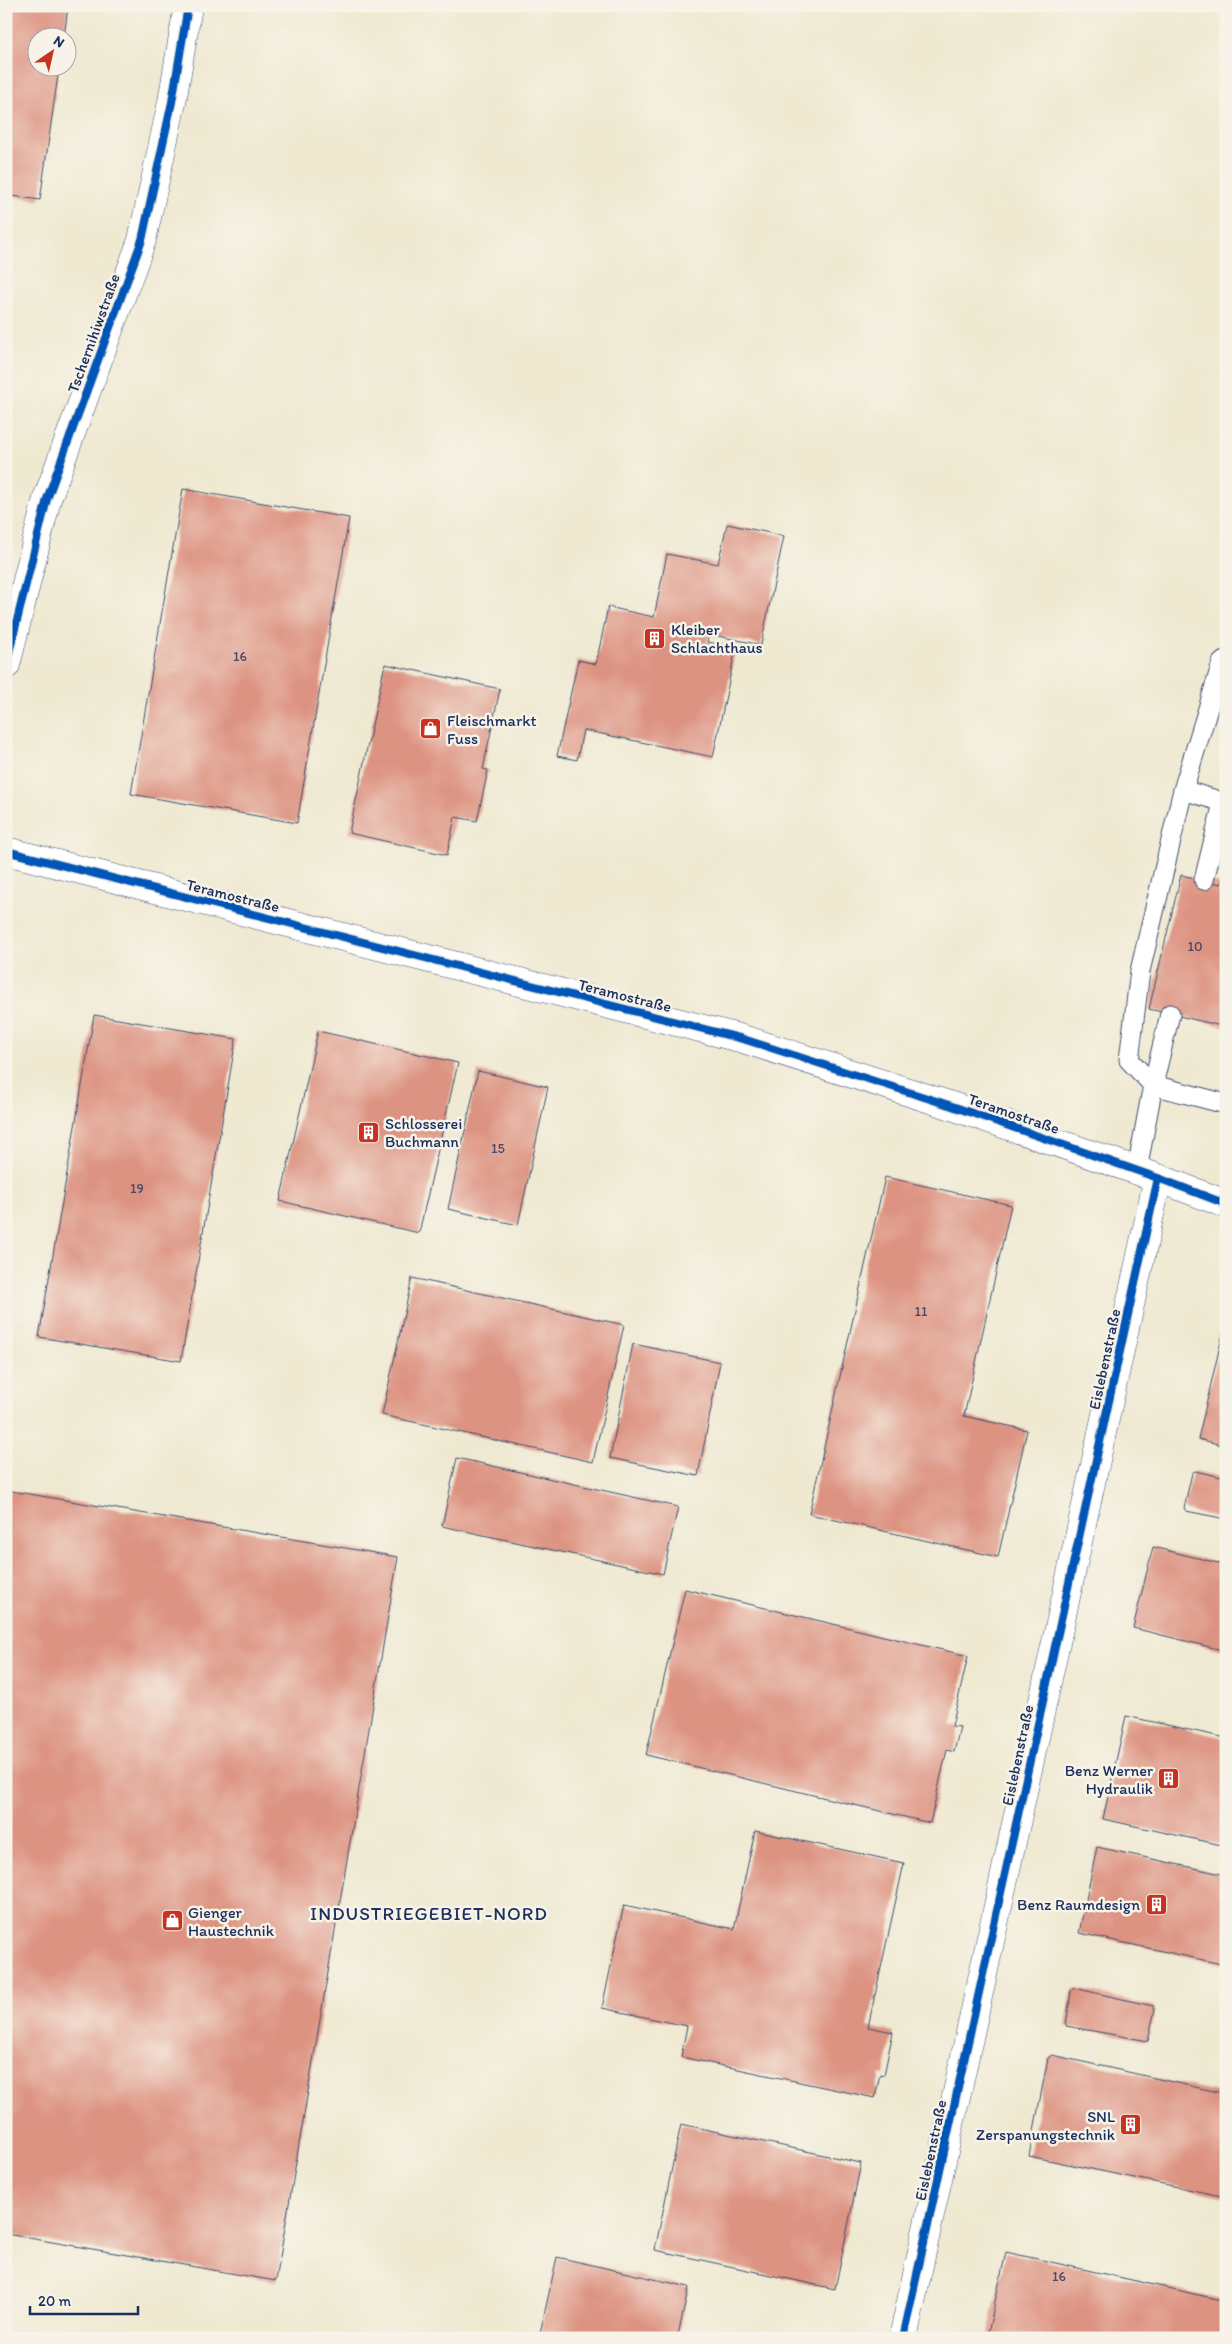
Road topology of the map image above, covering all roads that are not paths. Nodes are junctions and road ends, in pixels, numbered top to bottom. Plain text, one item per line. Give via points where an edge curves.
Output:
1 (188, 6) edge
2 (1226, 660) edge
3 (6, 664) edge
4 (1183, 790) junction
5 (1224, 803) edge
6 (6, 851) edge
7 (1204, 880) dead end
8 (1170, 1014) dead end
9 (1153, 1085) junction
10 (1226, 1104) edge
11 (1147, 1174) junction
12 (1226, 1204) edge
13 (903, 2338) edge

1 - 3 street, Tschernihiwstraße via 172,102 142,240 46,499
2 - 4 lane via 1222,663
4 - 5 lane
4 - 9 lane via 1140,971 1130,1060
5 - 7 lane
6 - 11 street, Teramostraße via 743,1039 952,1106
8 - 9 lane
9 - 10 lane
9 - 11 lane
11 - 12 street, Teramostraße
11 - 13 street, Eislebenstraße

